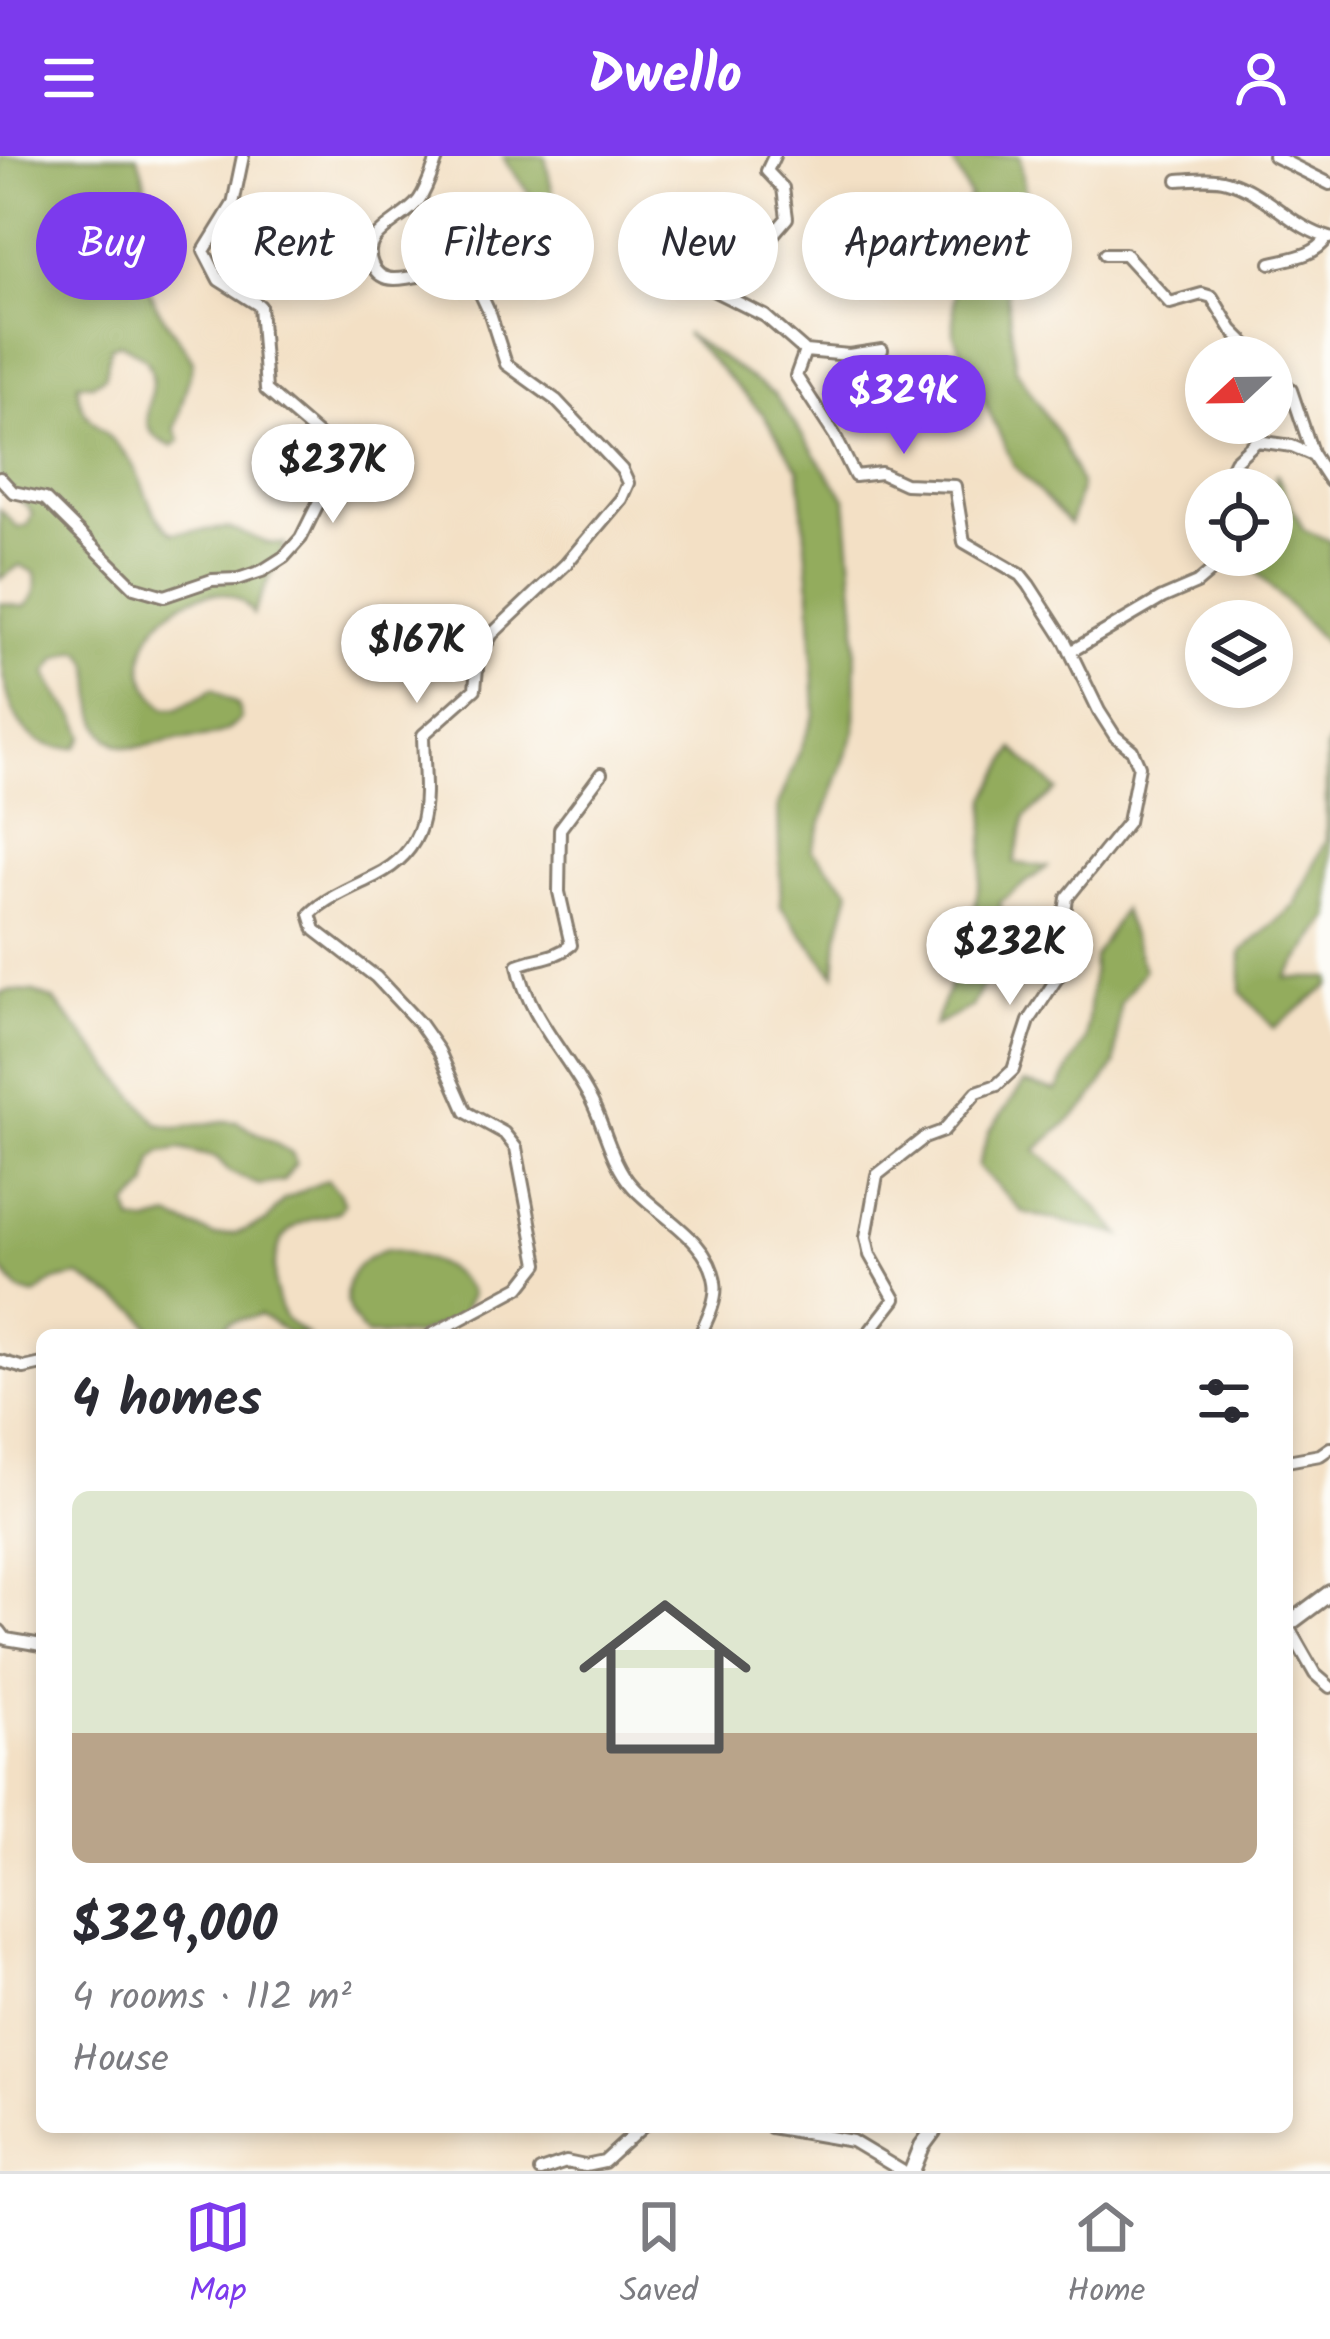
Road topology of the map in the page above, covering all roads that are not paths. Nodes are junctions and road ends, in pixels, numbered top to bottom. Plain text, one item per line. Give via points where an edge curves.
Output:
1 (243, 156) edge
2 (437, 156) edge
3 (774, 156) edge
4 (1274, 156) edge
5 (1178, 180) dead end
6 (1330, 184) edge
7 (1328, 238) edge
8 (1106, 254) dead end
9 (1271, 263) dead end
10 (1238, 336) edge
11 (882, 350) dead end
12 (805, 351) junction
13 (1293, 396) edge
14 (1313, 455) junction
15 (1232, 468) edge
16 (0, 478) edge
17 (1330, 481) edge
18 (1206, 576) edge
19 (1070, 652) junction
20 (601, 775) dead end
21 (442, 1329) edge
22 (702, 1329) edge
23 (872, 1329) edge
24 (0, 1361) edge
25 (36, 1365) edge
26 (1330, 1448) edge
27 (1293, 1460) edge
28 (1330, 1593) edge
29 (1293, 1621) edge
30 (0, 1631) edge
31 (1293, 1635) edge
32 (36, 1644) edge
33 (1330, 1687) edge
34 (635, 2133) edge
35 (806, 2133) edge
36 (932, 2133) edge
37 (540, 2171) edge
38 (902, 2171) edge
39 (912, 2171) edge

1 - 16 street via 233,204 204,251 219,280 260,306 266,390 331,446 333,473 302,538 262,571 165,596 134,587 45,499 13,492
2 - 21 street via 418,202 376,235 370,260 390,280 470,271 506,364 556,400 628,483 566,564 492,634 478,658 475,689 423,735 420,833 383,872 310,914 315,929 420,1024 466,1112 504,1133 522,1168 538,1264 520,1287
3 - 12 street via 767,171 783,188 787,218 734,280 711,289 764,316
4 - 6 street
5 - 7 street via 1226,180
7 - 9 street via 1305,255
8 - 10 street via 1125,254 1171,303 1212,297
11 - 12 street
12 - 19 street via 796,376 850,472 955,486 964,542 1021,575
13 - 14 street
14 - 15 street via 1257,441
14 - 17 street
18 - 19 street
19 - 23 street via 1139,766 1128,822 1067,898 1072,955 1029,1021 1013,1070 877,1174 866,1237 895,1299
20 - 22 street via 560,829 559,892 571,946 556,958 518,965 522,988 584,1086 629,1184 709,1264 715,1294
24 - 25 street
26 - 27 street
28 - 29 street
30 - 32 street
31 - 33 street
34 - 37 street via 604,2162
35 - 38 street via 852,2141
36 - 39 street

